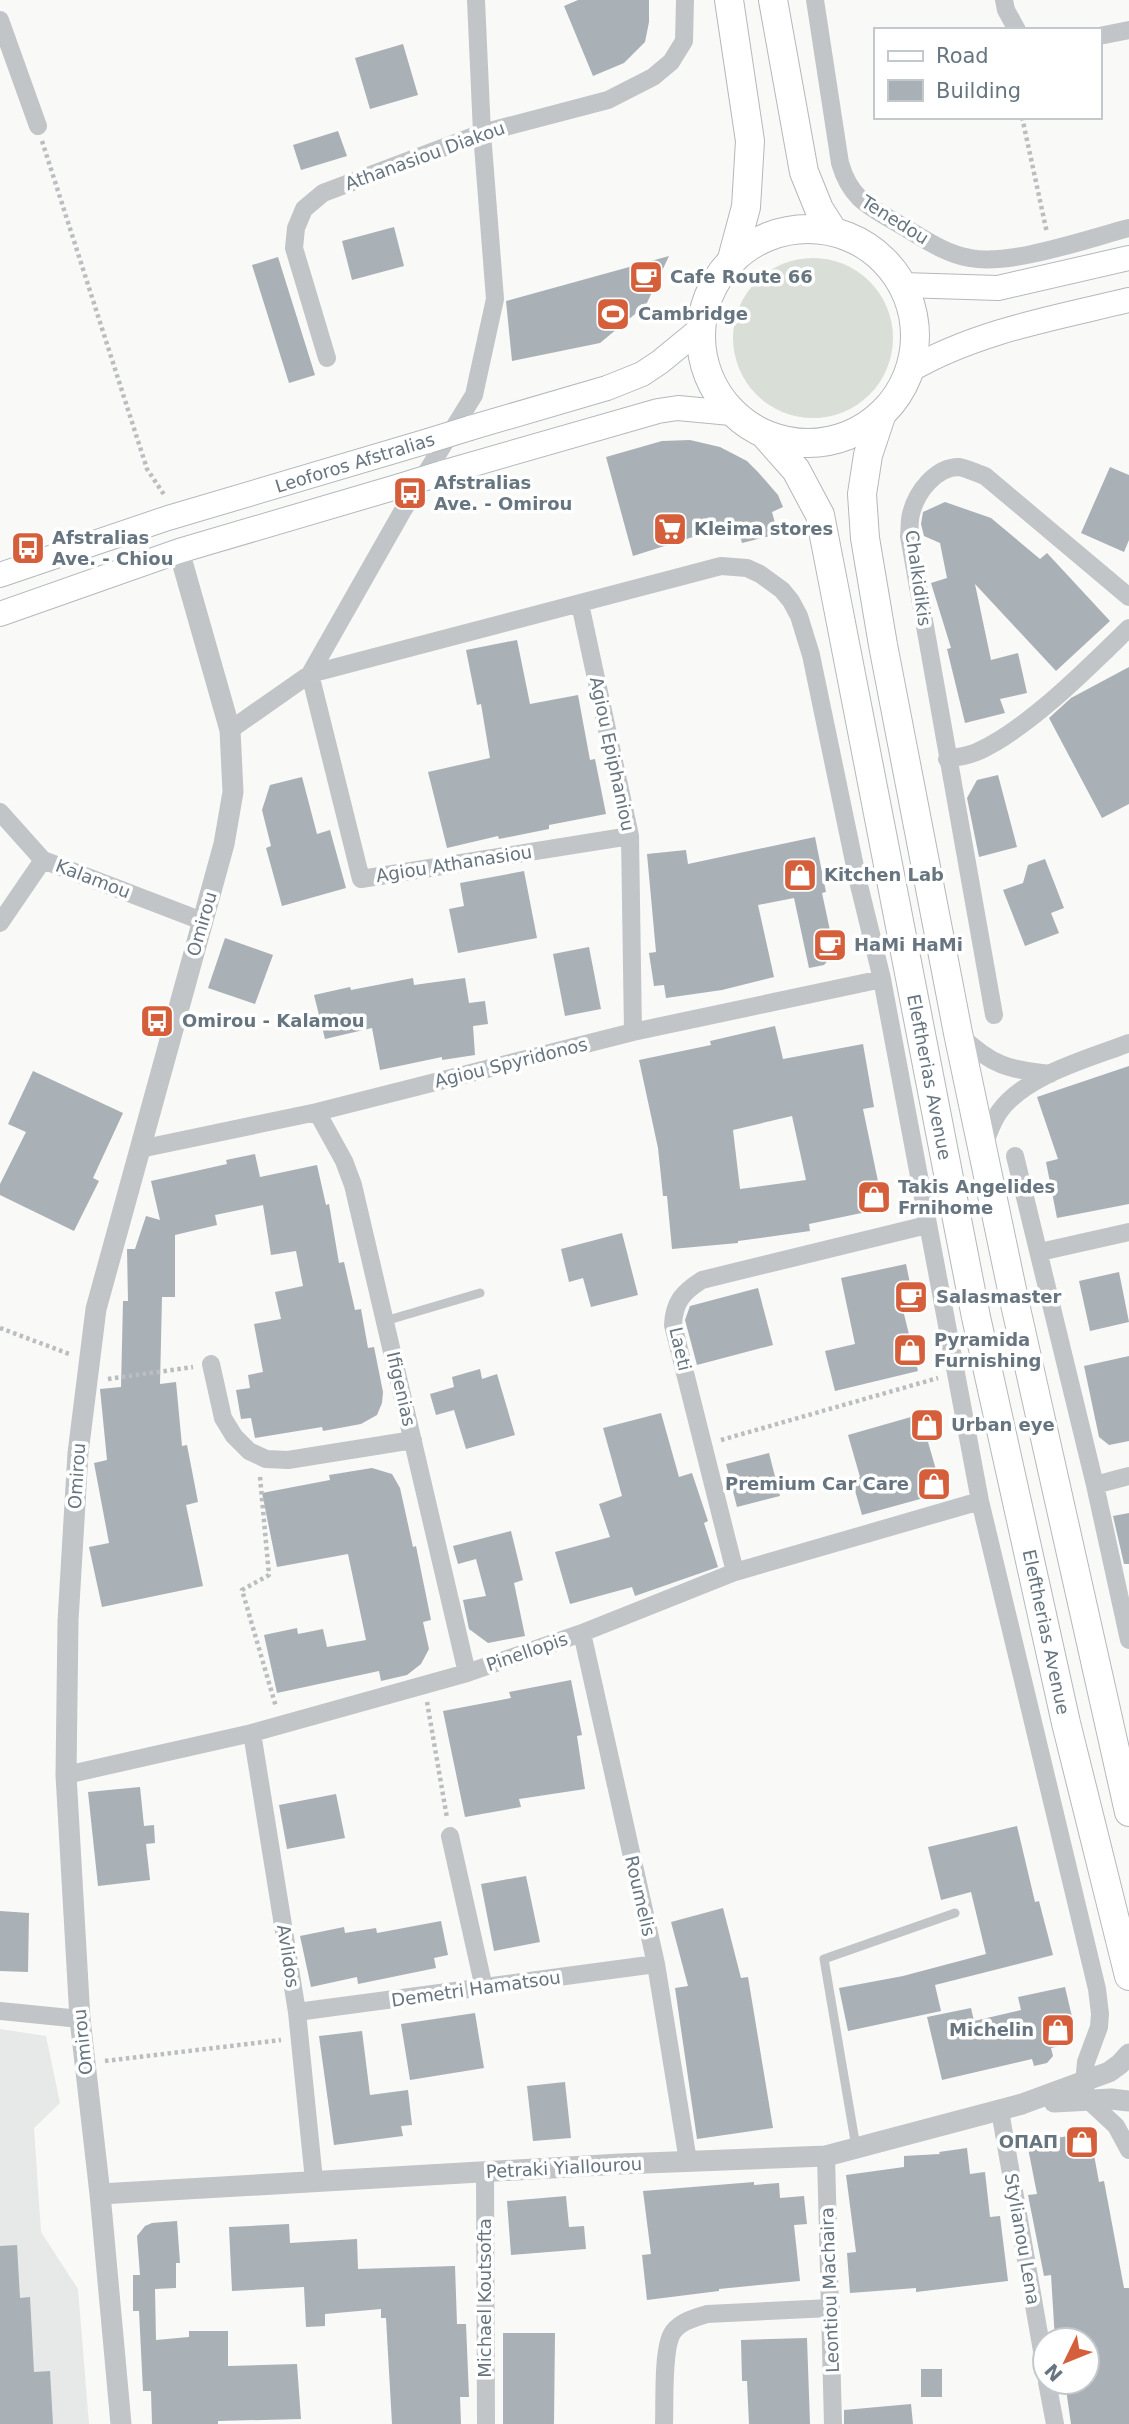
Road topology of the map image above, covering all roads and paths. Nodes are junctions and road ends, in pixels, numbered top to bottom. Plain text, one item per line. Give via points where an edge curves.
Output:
1 (476, 0) edge
2 (685, 0) edge
3 (729, 0) edge
4 (773, 0) edge
5 (815, 0) edge
6 (1004, 0) edge
7 (0, 20) edge
8 (1014, 28) edge
9 (1129, 30) edge
10 (1101, 36) edge
11 (1022, 119) edge
12 (38, 126) joint
13 (482, 133) junction
14 (1129, 228) edge
15 (833, 231) junction
16 (1050, 248) junction
17 (1129, 258) edge
18 (732, 259) junction
19 (903, 285) junction
20 (1129, 300) edge
21 (699, 330) junction
22 (327, 358) dead end
23 (910, 370) junction
24 (731, 413) junction
25 (881, 416) junction
26 (765, 436) junction
27 (165, 497) dead end
28 (179, 551) junction
29 (0, 575) edge
30 (1129, 597) edge
31 (580, 604) junction
32 (0, 614) edge
33 (1129, 628) edge
34 (310, 674) junction
35 (229, 730) junction
36 (947, 759) junction
37 (0, 812) edge
38 (630, 836) junction
39 (43, 860) junction
40 (202, 921) junction
41 (0, 923) edge
42 (882, 979) junction
43 (994, 1015) dead end
44 (633, 1032) junction
45 (958, 1033) junction
46 (1129, 1043) edge
47 (1050, 1074) junction
48 (317, 1112) junction
49 (983, 1147) junction
50 (140, 1149) junction
51 (1015, 1156) dead end
52 (927, 1225) junction
53 (1129, 1232) edge
54 (1040, 1252) junction
55 (480, 1293) dead end
56 (385, 1321) junction
57 (0, 1328) edge
58 (211, 1364) joint
59 (88, 1372) junction
60 (955, 1373) junction
61 (412, 1440) junction
62 (703, 1445) junction
63 (259, 1455) junction
64 (1129, 1476) edge
65 (1095, 1485) junction
66 (980, 1501) junction
67 (735, 1572) junction
68 (582, 1633) junction
69 (1129, 1640) edge
70 (467, 1673) junction
71 (424, 1684) junction
72 (281, 1724) junction
73 (251, 1732) junction
74 (66, 1775) junction
75 (1129, 1812) edge
76 (450, 1836) joint
77 (956, 1913) dead end
78 (656, 1965) junction
79 (1129, 1976) edge
80 (484, 1988) junction
81 (0, 2011) edge
82 (297, 2012) junction
83 (79, 2020) junction
84 (299, 2037) junction
85 (1129, 2054) edge
86 (85, 2064) junction
87 (1085, 2091) junction
88 (1129, 2101) edge
89 (1000, 2110) junction
90 (856, 2148) junction
91 (1129, 2150) edge
92 (826, 2157) junction
93 (688, 2161) junction
94 (485, 2172) junction
95 (314, 2180) junction
96 (100, 2194) junction
97 (831, 2308) junction
98 (1038, 2326) edge
99 (1050, 2396) edge
100 (121, 2424) edge
101 (486, 2424) edge
102 (664, 2424) edge
103 (833, 2424) edge
104 (1055, 2424) edge

1 - 13 street
2 - 13 street, Athanasiou Diakou via 684,41 671,62 653,77 607,100
3 - 18 highway via 750,141 746,207
4 - 15 highway via 804,172
5 - 16 street, Tenedou via 840,163 858,198 934,244 970,258 1002,259
6 - 8 street
7 - 12 street
9 - 10 street
11 - 16 path
12 - 27 path via 147,469
13 - 22 street, Athanasiou Diakou via 323,193 304,209 294,248
13 - 34 street via 495,299 474,394
14 - 16 street, Tenedou
15 - 18 highway via 797,229 762,238
15 - 19 highway via 873,251
17 - 19 main road via 998,288
18 - 21 highway via 709,291
19 - 23 highway via 913,312 916,341
20 - 23 main road via 985,336
21 - 24 highway via 702,359 713,388
21 - 29 main road, Leoforos Afstralias, bridge via 642,374 607,387 168,518
23 - 25 highway via 899,395
24 - 26 highway
24 - 28 main road, Leoforos Afstralias, bridge via 678,408 658,411
25 - 26 highway via 846,438 806,444
25 - 45 highway via 862,494 865,538
26 - 79 highway, Eleftherias Avenue via 796,470 820,515 976,1317 1066,1723
28 - 32 main road
28 - 35 street, Omirou
30 - 36 street, Chalkidikis via 985,476 960,467 942,471 929,481 911,514 909,536
31 - 34 street
31 - 38 street, Agiou Epiphaniou
31 - 42 street via 734,565 760,574 791,601 811,655
33 - 36 street via 1004,736 976,753
34 - 35 street
34 - 38 street, Agiou Athanasiou via 361,879
35 - 40 street, Omirou via 233,792 225,844
36 - 43 street, Chalkidikis
37 - 39 street, Kalamou
38 - 44 street, Agiou Epiphaniou
39 - 40 street, Kalamou
39 - 41 street
40 - 50 street, Omirou
42 - 44 street, Agiou Spyridonos
42 - 52 street
44 - 48 street, Agiou Spyridonos
45 - 47 street via 993,1063
45 - 49 highway
46 - 47 street
47 - 49 street via 1012,1097
48 - 50 street, Agiou Spyridonos
48 - 56 street, Ifigenias via 349,1173
49 - 75 highway
50 - 59 street, Omirou via 96,1309
51 - 54 street
52 - 60 street
52 - 62 street, Laeti via 702,1280 688,1289 677,1301 673,1325
53 - 54 street
54 - 65 street
55 - 56 lane
56 - 61 street, Ifigenias
57 - 59 path
58 - 59 path
58 - 63 street via 223,1418 234,1436
59 - 74 street, Omirou via 68,1620
60 - 62 path
60 - 66 street
61 - 63 street via 288,1460
61 - 70 street, Ifigenias
62 - 67 street, Laeti
63 - 72 path via 269,1575 242,1590
64 - 65 street
65 - 69 street
66 - 67 street, Pinellopis
66 - 87 street via 1097,1989 1099,2027 1086,2062
67 - 68 street, Pinellopis
68 - 70 street, Pinellopis
68 - 78 street, Roumelis
70 - 71 street, Pinellopis
71 - 72 street, Pinellopis
71 - 76 path
72 - 73 street, Pinellopis
73 - 74 street, Pinellopis
73 - 82 street, Avlidos
74 - 83 street, Omirou
76 - 80 street
77 - 90 lane via 824,1959
78 - 80 street, Demetri Hamatsou
78 - 93 street, Roumelis
80 - 82 street, Demetri Hamatsou
81 - 83 street
82 - 84 street, Avlidos
83 - 86 street, Omirou
84 - 86 path
84 - 95 street, Avlidos
85 - 87 street, Petraki Yiallourou
86 - 96 street, Omirou
87 - 88 street, Petraki Yiallourou
87 - 89 street, Petraki Yiallourou
87 - 91 street via 1095,2108 1116,2126
89 - 90 street, Petraki Yiallourou
89 - 98 street, Stylianou Lena
90 - 92 street, Petraki Yiallourou
92 - 93 street, Petraki Yiallourou
92 - 97 street, Leontiou Machaira
93 - 94 street, Petraki Yiallourou
94 - 95 street, Petraki Yiallourou
94 - 101 street, Michael Koutsofta
95 - 96 street, Petraki Yiallourou
96 - 100 street, Omirou
97 - 102 street via 707,2314 687,2320 673,2332 667,2347
97 - 103 street, Leontiou Machaira
99 - 104 street

